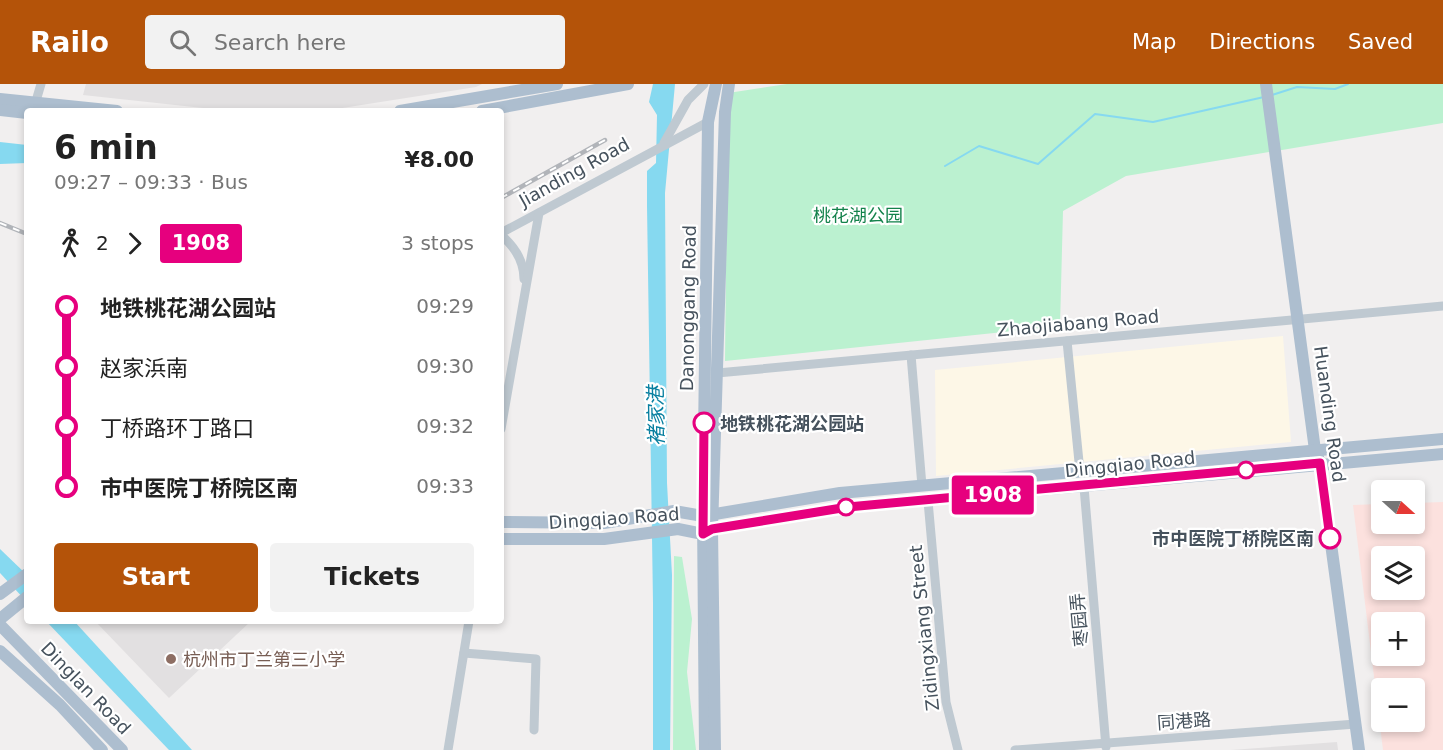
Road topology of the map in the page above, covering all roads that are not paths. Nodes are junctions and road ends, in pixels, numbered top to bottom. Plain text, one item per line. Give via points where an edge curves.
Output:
1 (41, 84) edge
2 (557, 84) edge
3 (628, 84) edge
4 (704, 84) edge
5 (716, 84) edge
6 (729, 84) edge
7 (1266, 87) edge
8 (505, 89) edge
9 (0, 99) edge
10 (35, 106) edge
11 (88, 108) edge
12 (414, 108) edge
13 (510, 108) junction
14 (504, 109) edge
15 (0, 110) edge
16 (24, 113) edge
17 (708, 122) junction
18 (664, 143) junction
19 (539, 213) junction
20 (504, 232) edge
21 (504, 237) edge
22 (525, 295) junction
23 (1443, 306) edge
24 (1299, 319) junction
25 (1067, 341) junction
26 (910, 355) junction
27 (717, 373) junction
28 (504, 412) edge
29 (1443, 439) edge
30 (1315, 450) junction
31 (1443, 453) edge
32 (1320, 463) junction
33 (1080, 472) junction
34 (922, 486) junction
35 (1084, 487) junction
36 (928, 501) junction
37 (707, 514) junction
38 (504, 522) edge
39 (707, 532) junction
40 (504, 539) edge
41 (24, 576) edge
42 (4, 591) edge
43 (24, 599) edge
44 (0, 619) edge
45 (469, 624) edge
46 (0, 625) edge
47 (0, 651) edge
48 (464, 653) junction
49 (1356, 724) junction
50 (534, 730) dead end
51 (1106, 747) edge
52 (102, 750) edge
53 (122, 750) edge
54 (448, 750) edge
55 (705, 750) edge
56 (715, 750) edge
57 (958, 750) edge
58 (1015, 750) edge
59 (1359, 750) edge

1 - 10 street
2 - 8 main road
3 - 13 main road
4 - 18 street via 688,100
5 - 17 main road, Danonggang Road
6 - 27 main road, Danonggang Road
7 - 24 main road, Huanding Road
8 - 12 main road
8 - 13 street
9 - 10 main road
10 - 11 main road
13 - 14 main road
15 - 16 main road
17 - 18 street, Jianding Road
17 - 37 main road, Danonggang Road
18 - 19 street, Jianding Road
19 - 20 street, Jianding Road
19 - 22 street
21 - 22 street via 520,258
22 - 28 street
23 - 24 street, Zhaojiabang Road
24 - 25 street, Zhaojiabang Road
24 - 30 main road, Huanding Road
25 - 26 street, Zhaojiabang Road
25 - 33 street
26 - 27 street, Zhaojiabang Road
26 - 34 street
27 - 37 main road, Danonggang Road
29 - 30 main road, Dingqiao Road
30 - 32 main road, Huanding Road
30 - 33 main road, Dingqiao Road
31 - 32 main road, Dingqiao Road
32 - 35 main road, Dingqiao Road
32 - 49 main road, Huanding Road
33 - 34 main road, Dingqiao Road
34 - 37 main road, Dingqiao Road via 840,493
35 - 36 main road, Dingqiao Road
35 - 51 street, 枣园弄
36 - 39 main road, Dingqiao Road via 848,507
36 - 57 street, Zidingxiang Street via 946,702
37 - 38 main road, Dingqiao Road via 674,511 604,523
37 - 39 main road, Danonggang Road
39 - 40 main road, Dingqiao Road via 678,529 604,539
39 - 55 main road, Danonggang Road
39 - 56 main road, Danonggang Road
41 - 42 main road
43 - 44 main road
45 - 48 street
46 - 53 main road, Dinglan Road
47 - 52 main road, Dinglan Road via 60,705
48 - 50 street via 536,659
48 - 54 street
49 - 51 street, 同港路
49 - 59 main road, Huanding Road
51 - 58 street, 同港路

